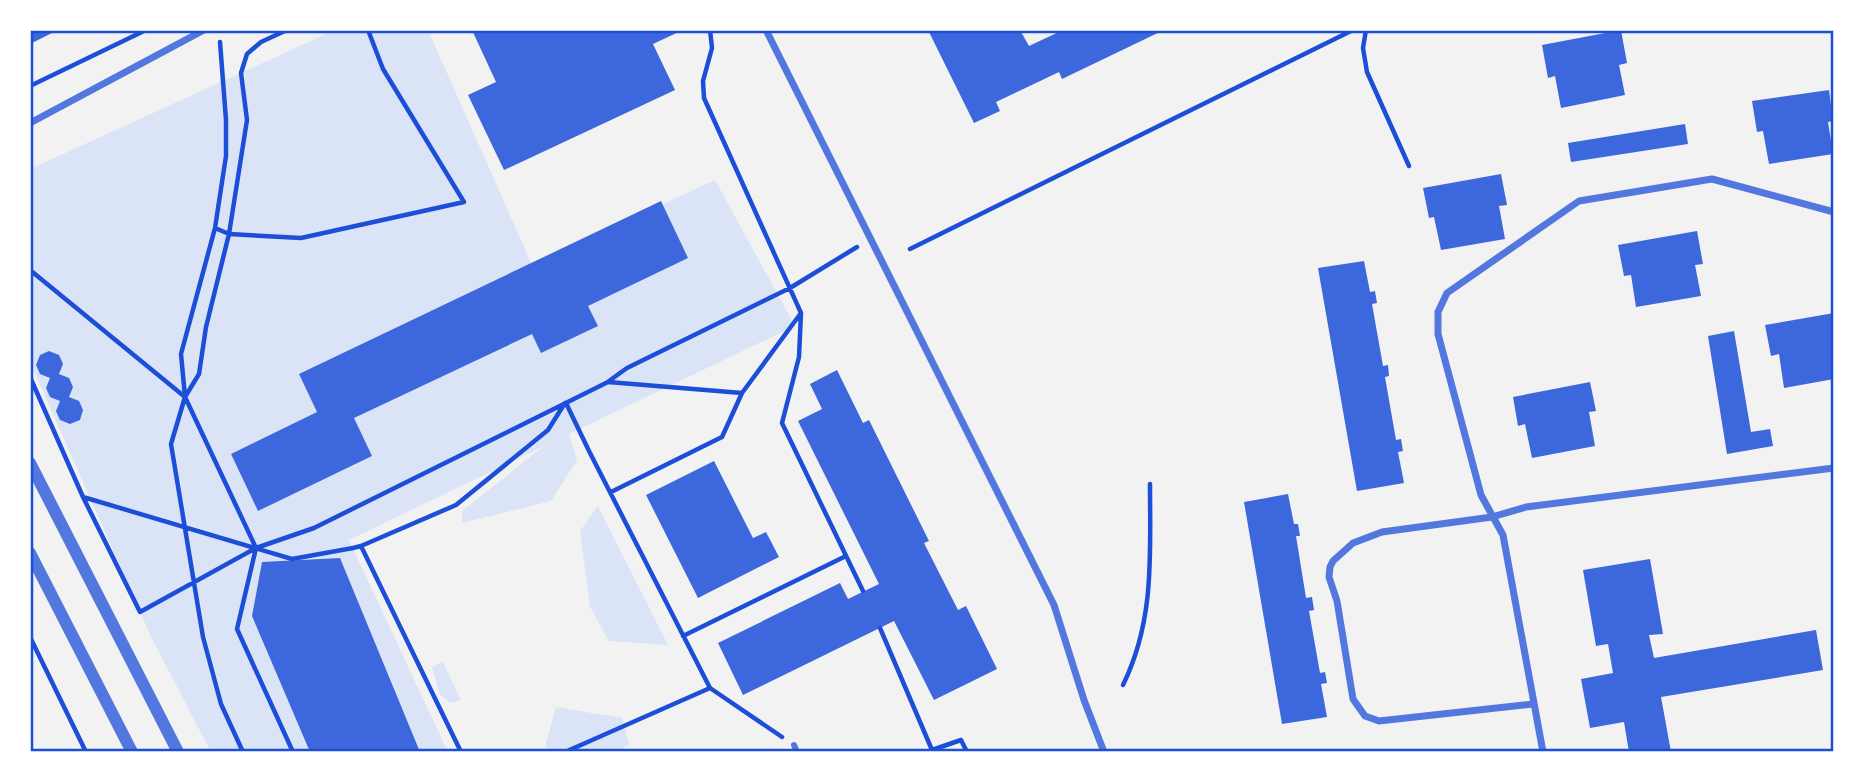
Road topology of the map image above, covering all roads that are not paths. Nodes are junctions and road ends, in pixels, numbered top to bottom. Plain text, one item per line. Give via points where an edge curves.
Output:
1 (204, 30) edge
2 (766, 30) edge
3 (30, 123) edge
4 (1834, 212) edge
5 (30, 463) edge
6 (1834, 468) edge
7 (1492, 517) junction
8 (30, 553) edge
9 (1533, 704) junction
10 (132, 752) edge
11 (178, 752) edge
12 (1104, 752) edge
13 (1543, 752) edge

1 - 3 street
2 - 12 street via 1054,605
4 - 7 street via 1712,179 1579,201 1447,293 1438,312 1438,334 1481,495
5 - 11 street
6 - 7 street via 1526,507
7 - 9 street via 1503,535
7 - 9 street via 1382,532 1353,543 1333,561 1329,577 1353,699 1365,716 1379,721
8 - 10 street
9 - 13 street

